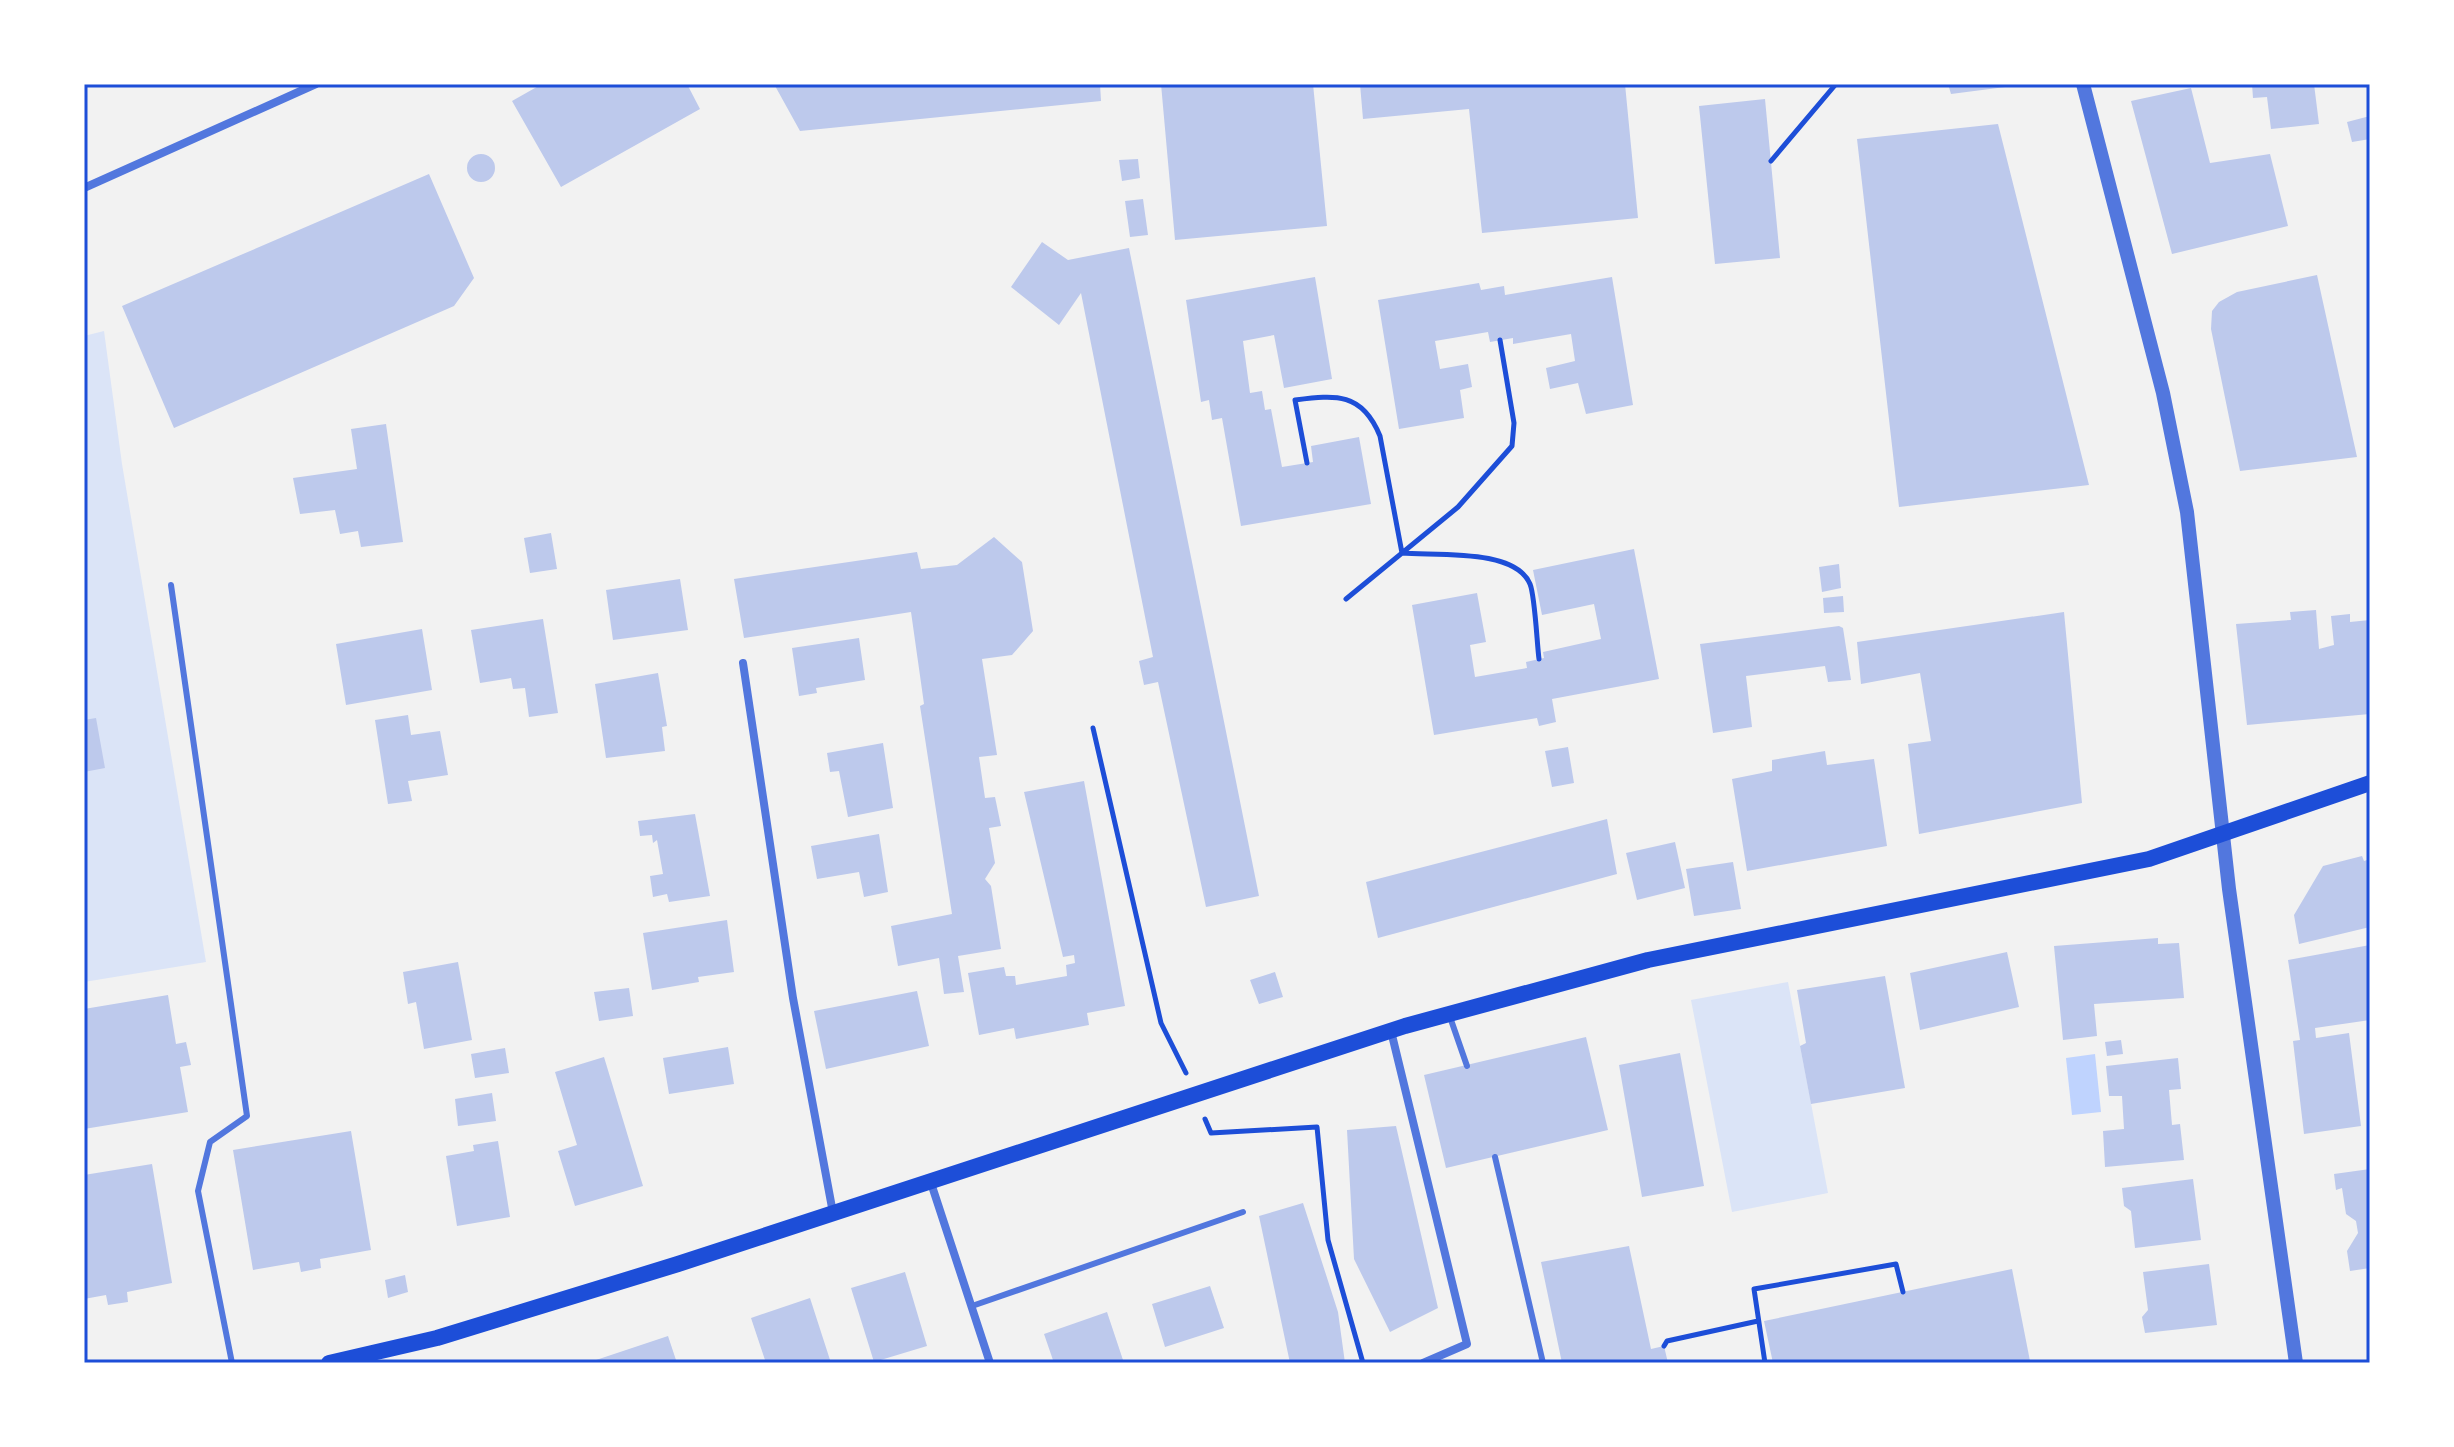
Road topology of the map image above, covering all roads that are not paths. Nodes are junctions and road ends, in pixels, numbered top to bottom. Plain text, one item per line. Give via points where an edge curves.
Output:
1 (316, 84) edge
2 (2083, 84) edge
3 (84, 188) edge
4 (171, 585) dead end
5 (743, 663) dead end
6 (2370, 783) edge
7 (2223, 835) junction
8 (1448, 1014) junction
9 (1391, 1031) junction
10 (1467, 1066) dead end
11 (1495, 1157) dead end
12 (930, 1180) junction
13 (1243, 1212) dead end
14 (833, 1213) junction
15 (972, 1306) junction
16 (232, 1363) edge
17 (329, 1363) edge
18 (990, 1363) edge
19 (1423, 1363) edge
20 (1543, 1363) edge
21 (2296, 1363) edge

1 - 3 street
2 - 7 street via 2145,319 2187,512
4 - 16 lane via 247,1116 210,1142 198,1191
5 - 14 street via 793,998
6 - 7 main road
7 - 8 main road via 2149,859 1648,960
7 - 21 street
8 - 9 main road
8 - 10 lane
9 - 12 main road
9 - 19 street via 1467,1344
11 - 20 lane
12 - 14 main road
12 - 15 street
13 - 15 lane
14 - 17 main road via 437,1338
15 - 18 street

